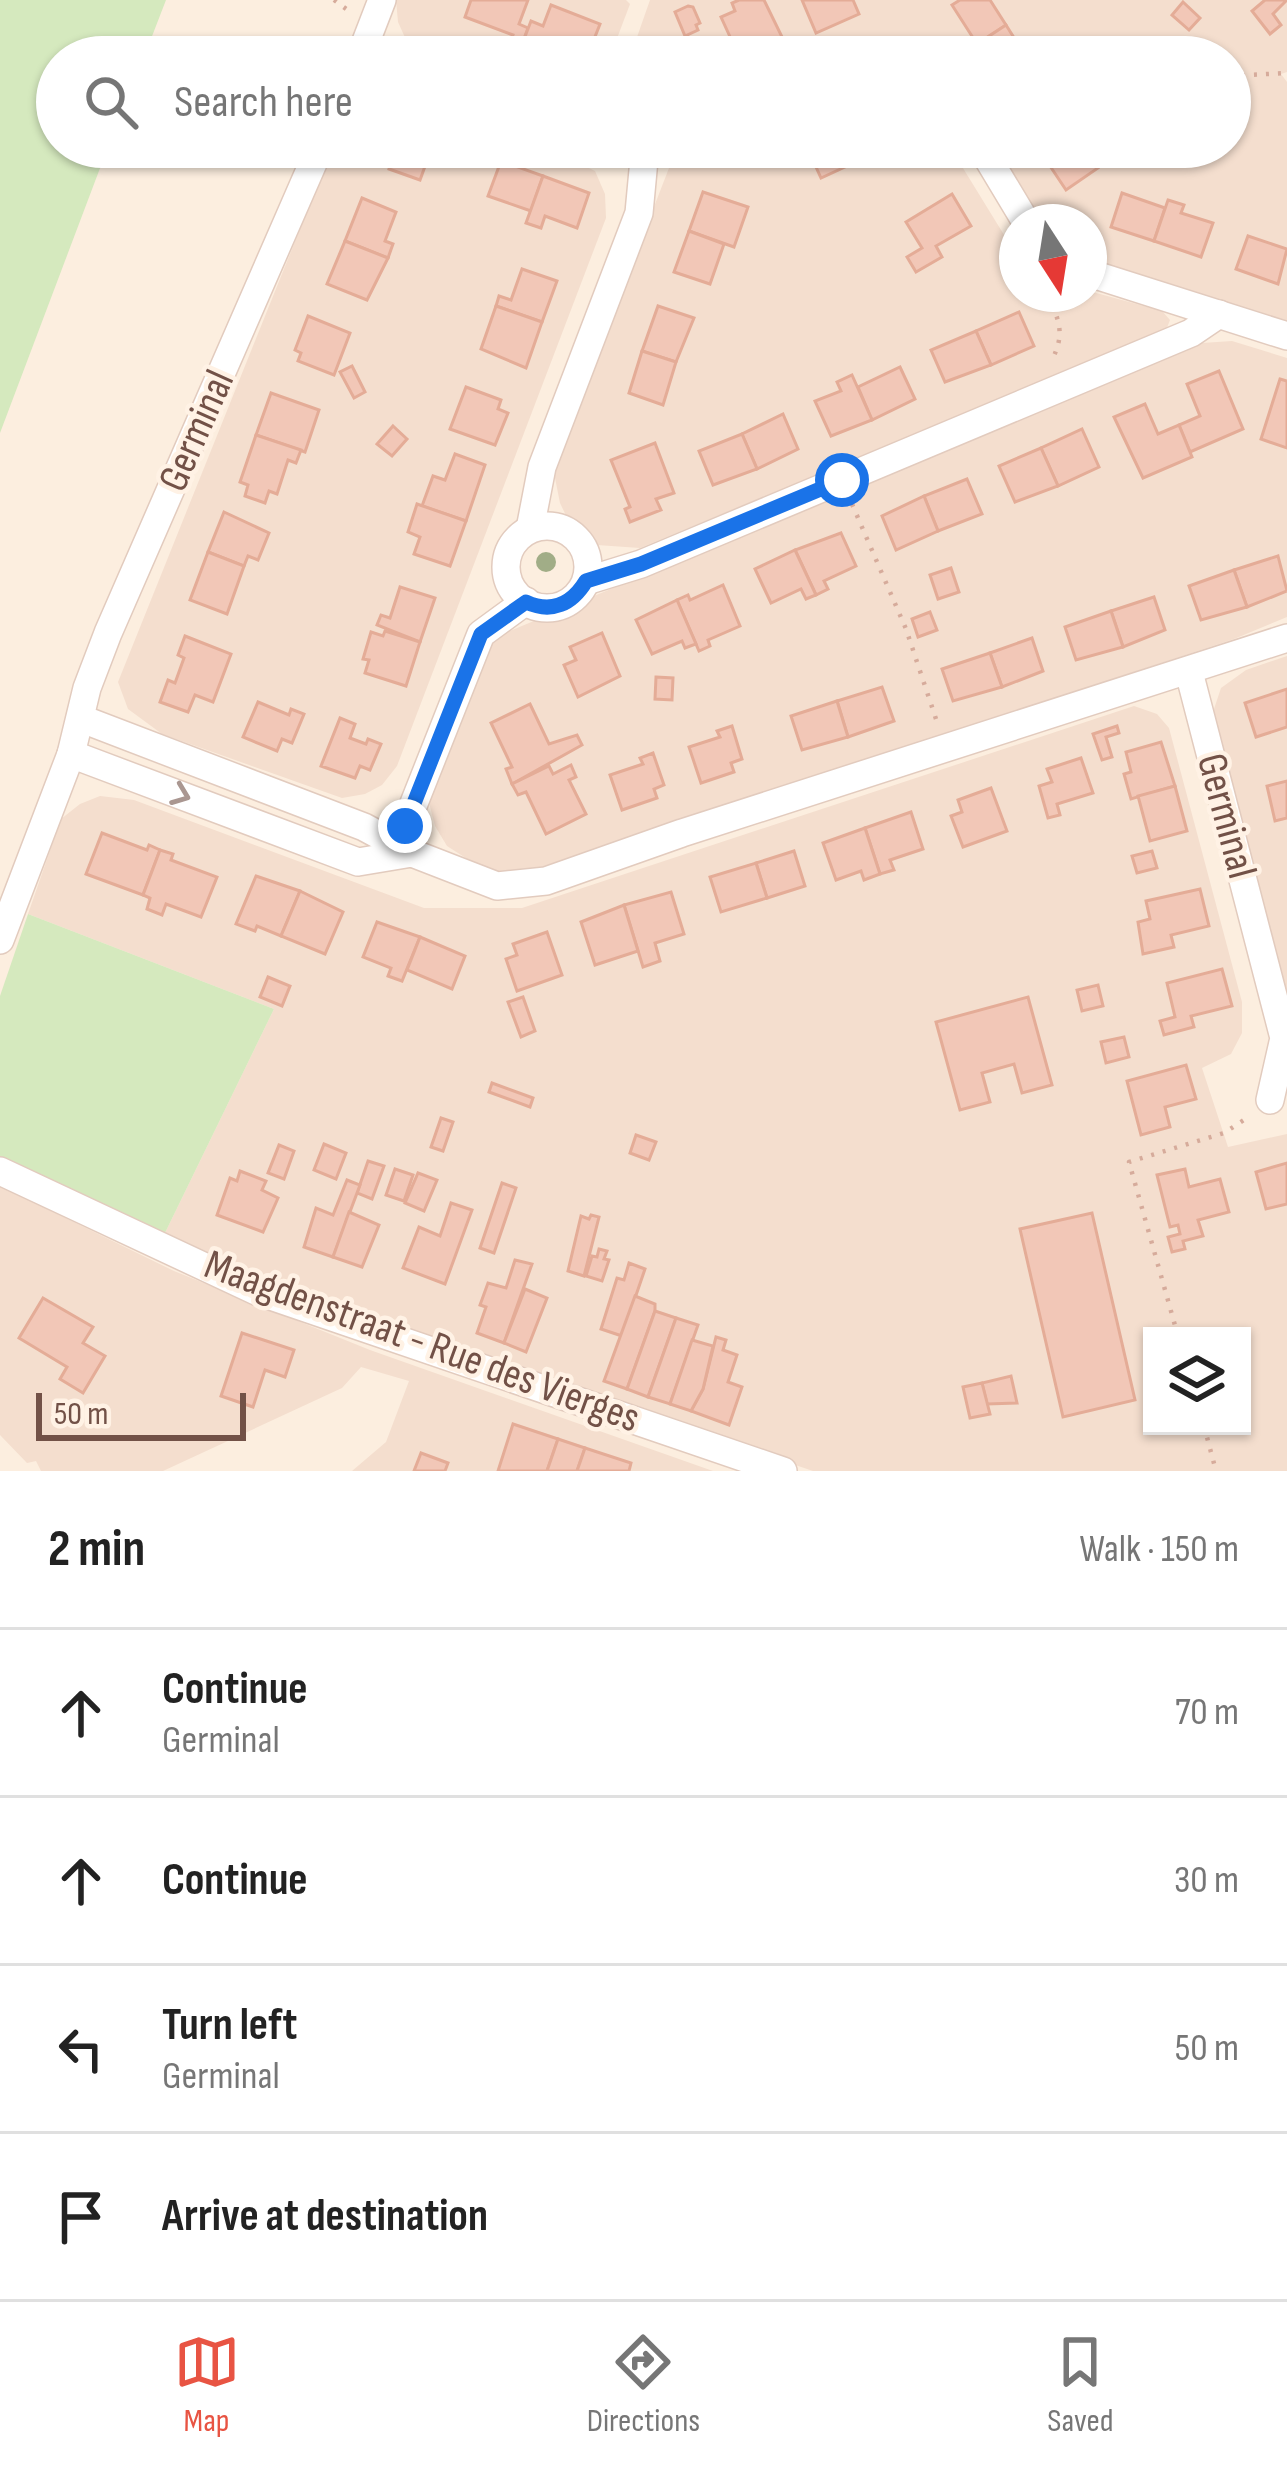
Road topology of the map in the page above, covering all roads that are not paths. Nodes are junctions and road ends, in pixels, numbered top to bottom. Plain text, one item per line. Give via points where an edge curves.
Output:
1 (382, 0) edge
2 (373, 36) edge
3 (311, 168) edge
4 (642, 168) edge
5 (994, 168) edge
6 (1015, 204) edge
7 (1107, 279) edge
8 (1219, 314) junction
9 (1287, 336) edge
10 (530, 529) junction
11 (586, 581) junction
12 (526, 602) junction
13 (1287, 638) edge
14 (1189, 672) junction
15 (82, 719) junction
16 (71, 754) junction
17 (412, 853) junction
18 (0, 940) edge
19 (1270, 1100) road end
20 (0, 1171) edge
21 (783, 1471) edge

1 - 2 street
3 - 15 street, Germinal via 109,633
4 - 10 street via 639,213 542,466
5 - 6 street
7 - 8 street
8 - 9 street
8 - 11 street via 1191,333
10 - 11 street via 562,527 576,536 589,565
10 - 12 street via 508,552 506,568
11 - 12 street via 565,604
12 - 17 street via 481,634 405,826
13 - 14 street
14 - 17 street via 546,881 497,886
14 - 19 street, Germinal via 1284,1038
15 - 16 street, Germinal
15 - 17 street via 364,827
16 -> 17 street via 358,862
16 - 18 street, Germinal
20 - 21 street, Maagdenstraat - Rue des Vierges via 256,1291

